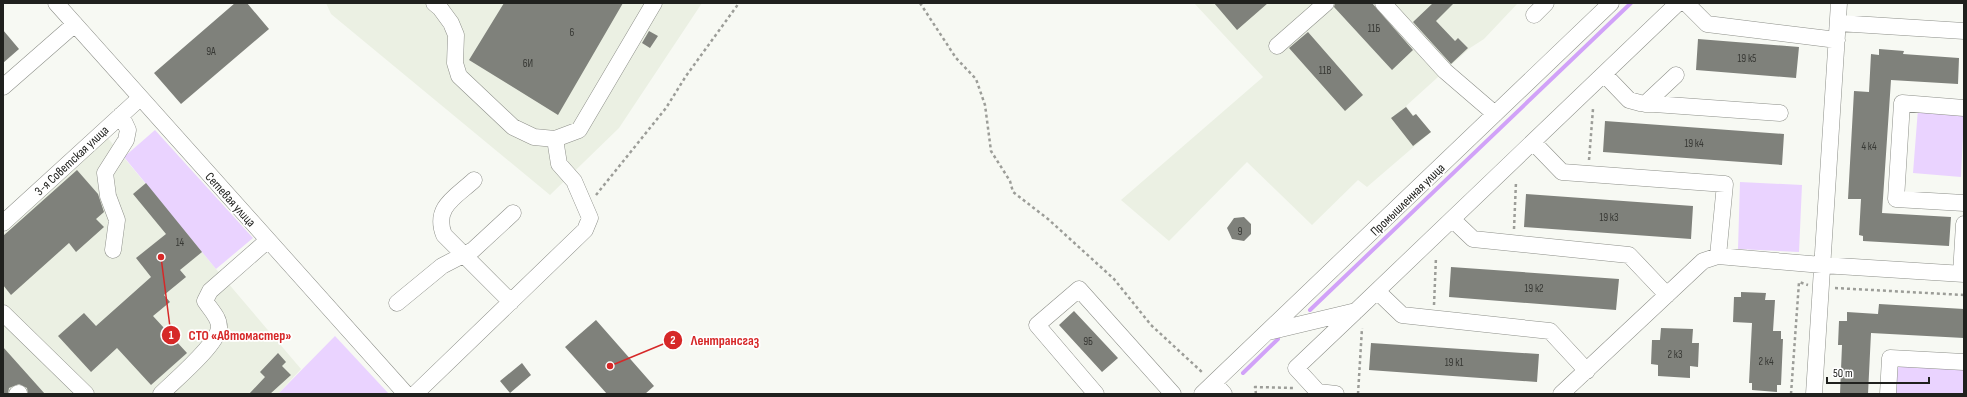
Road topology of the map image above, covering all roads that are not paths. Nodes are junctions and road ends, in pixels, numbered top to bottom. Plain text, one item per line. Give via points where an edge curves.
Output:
1 (56, 3) edge
2 (434, 3) edge
3 (654, 3) edge
4 (1326, 3) edge
5 (1383, 3) edge
6 (1546, 3) edge
7 (1678, 3) edge
8 (1686, 3) edge
9 (1839, 3) edge
10 (1605, 5) edge
11 (1534, 15) dead end
12 (1838, 23) junction
13 (75, 24) junction
14 (1964, 31) edge
15 (1837, 40) junction
16 (1277, 46) dead end
17 (1604, 74) junction
18 (1676, 75) dead end
19 (3, 87) edge
20 (140, 98) junction
21 (1645, 104) junction
22 (1964, 108) edge
23 (1780, 113) dead end
24 (1495, 114) junction
25 (121, 115) junction
26 (555, 139) junction
27 (1533, 142) junction
28 (474, 180) dead end
29 (1964, 203) edge
30 (513, 213) dead end
31 (1452, 219) junction
32 (3, 223) edge
33 (1964, 224) edge
34 (268, 240) junction
35 (113, 250) dead end
36 (464, 255) junction
37 (1718, 256) junction
38 (1822, 265) junction
39 (1962, 274) edge
40 (1378, 291) junction
41 (1667, 295) junction
42 (511, 302) junction
43 (397, 303) dead end
44 (1356, 312) junction
45 (3, 313) edge
46 (1266, 333) junction
47 (1964, 362) edge
48 (1587, 371) junction
49 (1219, 388) edge
50 (86, 394) edge
51 (161, 394) edge
52 (406, 394) edge
53 (415, 394) edge
54 (1096, 394) edge
55 (1173, 394) edge
56 (1202, 394) edge
57 (1336, 394) edge
58 (1561, 394) edge
59 (1814, 394) edge
60 (1888, 394) edge

1 - 13 street, Сетевая улица
2 - 26 street via 451,23 456,34 455,63 459,76 514,127 534,137
3 - 26 street via 579,130
4 - 16 street
5 - 24 street via 1444,71
6 - 11 street
7 - 17 street
8 - 15 street via 1707,24
9 - 12 street
10 - 24 street, Промышленная улица
12 - 14 street
12 - 15 street
13 - 19 street
13 - 20 street, Сетевая улица
15 - 38 street
17 - 21 street via 1629,100
17 - 27 street
18 - 21 street
20 - 25 street, 3-я Советская улица
20 - 34 street, Сетевая улица
21 - 23 street
22 - 29 street via 1902,103 1896,198
24 - 46 street, Промышленная улица
25 - 32 street, 3-я Советская улица
25 - 35 street via 128,130 126,140 105,173 108,196 117,220
26 - 42 street via 560,164 574,181 590,218 585,230
27 - 31 street
27 - 37 street via 1562,172 1725,184
28 - 36 street via 440,214 444,235
30 - 36 street via 473,250
31 - 40 street
31 - 41 street via 1473,239 1629,255
33 - 39 street
34 - 51 street via 210,291 204,301 217,318 219,328 213,342
34 - 52 street, Сетевая улица
36 - 42 street
36 - 43 street via 442,266
37 - 38 street
37 - 41 street via 1703,261
38 - 39 street
38 - 59 street
40 - 44 street
40 - 48 street via 1402,315 1550,331
41 - 48 street
42 - 53 street
44 - 46 street
44 - 57 street via 1296,368 1318,392
45 - 50 street
46 - 49 street, Промышленная улица
47 - 60 street via 1890,358
48 - 58 street
49 - 56 street, Промышленная улица
54 - 55 street via 1037,325 1079,289

